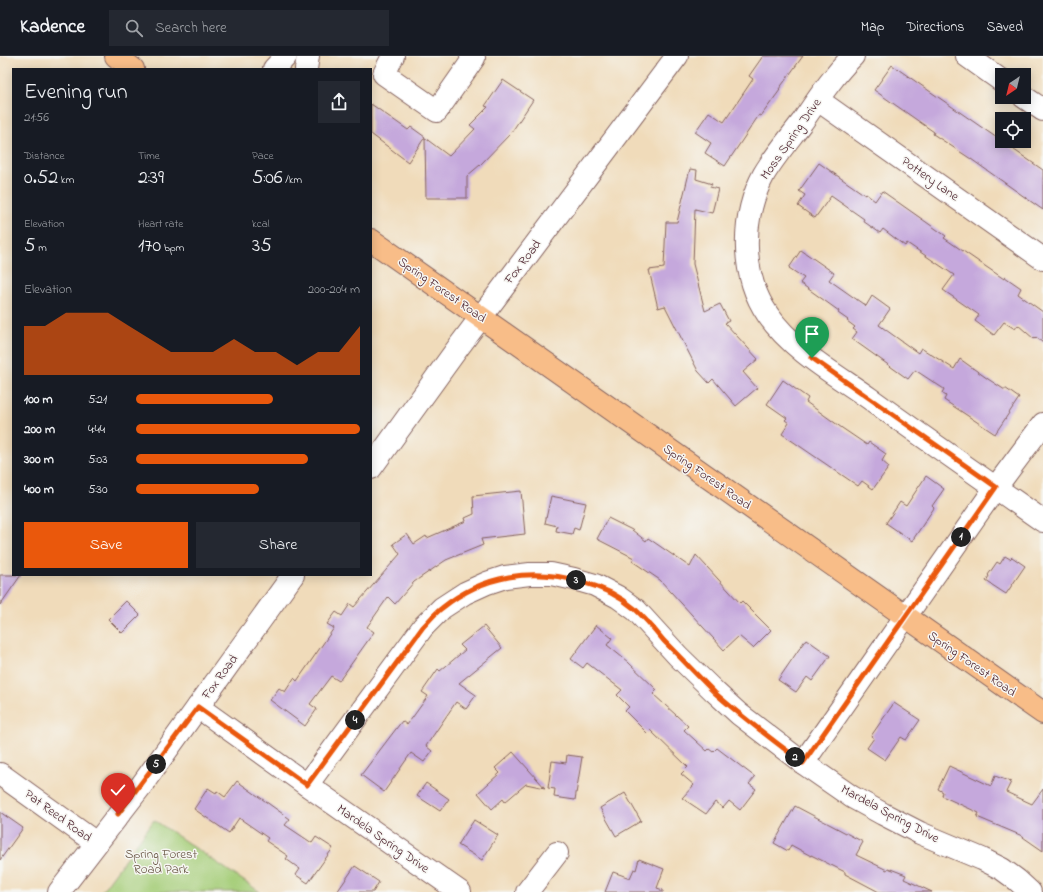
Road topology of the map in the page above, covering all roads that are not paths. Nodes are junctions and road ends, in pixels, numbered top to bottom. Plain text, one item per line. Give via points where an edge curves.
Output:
1 (116, 56) edge
2 (286, 56) edge
3 (308, 56) edge
4 (394, 56) edge
5 (471, 56) edge
6 (677, 56) edge
7 (853, 56) edge
8 (967, 56) edge
9 (132, 68) edge
10 (275, 68) edge
11 (306, 68) edge
12 (995, 76) edge
13 (818, 100) junction
14 (1031, 102) edge
15 (1043, 110) edge
16 (372, 241) edge
17 (1043, 260) edge
18 (481, 317) junction
19 (1043, 424) edge
20 (372, 467) edge
21 (996, 487) junction
22 (1043, 521) edge
23 (292, 576) edge
24 (905, 617) junction
25 (198, 707) junction
26 (1043, 713) edge
27 (803, 763) junction
28 (0, 774) edge
29 (307, 785) junction
30 (96, 843) junction
31 (557, 853) dead end
32 (58, 892) edge
33 (460, 892) edge
34 (527, 892) edge
35 (1030, 892) edge

1 - 9 main road
2 - 10 street
3 - 11 street
4 - 5 street via 384,74 437,111 474,58
6 - 18 street, Fox Road
7 - 13 street, Moss Spring Drive via 838,71
8 - 12 street
13 - 17 street, Pottery Lane
13 - 21 street, Moss Spring Drive via 764,173 752,203 748,217 748,256 752,283 759,300 768,315 796,345
14 - 15 street
16 - 18 main road, Spring Forest Road
18 - 20 street, Fox Road
18 - 24 main road, Spring Forest Road
19 - 21 street
21 - 22 street, Moss Spring Drive
21 - 24 street
23 - 25 street, Fox Road
24 - 26 main road, Spring Forest Road
24 - 27 street
25 - 29 street, Mardela Spring Drive
25 - 30 street, Fox Road
27 - 29 street, Mardela Spring Drive via 739,714 678,656 636,610 618,597 595,585 574,579 551,574 530,574 505,577 487,583 442,608 423,627
27 - 35 street, Mardela Spring Drive via 883,814 1002,869
28 - 30 street, Pat Reed Road
29 - 33 street, Mardela Spring Drive
30 - 32 street, Fox Road
31 - 34 street

